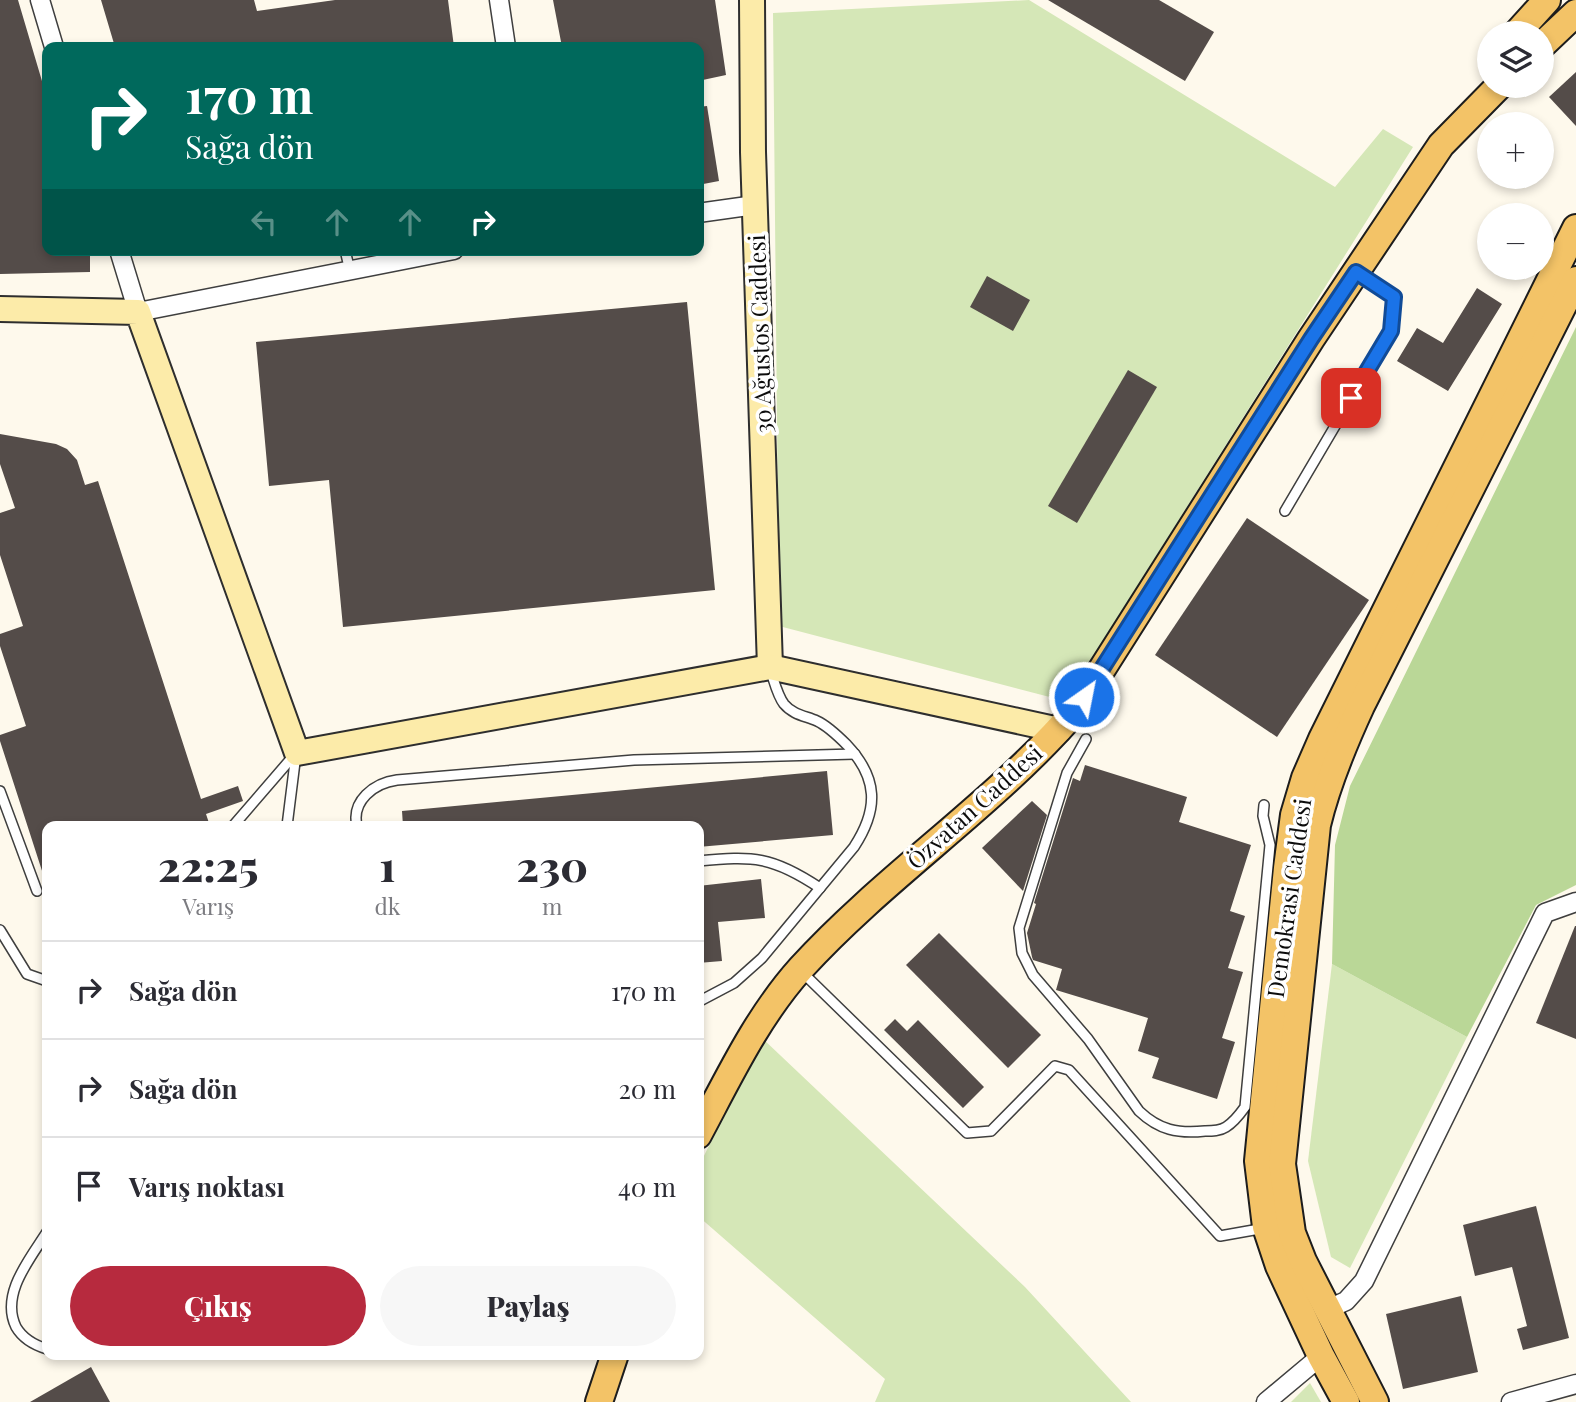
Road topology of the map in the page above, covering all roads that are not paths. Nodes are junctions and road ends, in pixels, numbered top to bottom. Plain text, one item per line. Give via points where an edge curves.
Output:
1 (40, 0) edge
2 (499, 0) edge
3 (752, 0) edge
4 (1547, 0) edge
5 (1576, 13) edge
6 (1528, 21) edge
7 (1554, 34) edge
8 (53, 42) edge
9 (505, 42) edge
10 (1477, 89) edge
11 (1487, 98) edge
12 (1441, 145) junction
13 (755, 205) junction
14 (704, 211) edge
15 (1576, 228) edge
16 (121, 256) edge
17 (346, 256) edge
18 (424, 256) edge
19 (350, 271) junction
20 (1356, 272) junction
21 (1576, 280) edge
22 (0, 309) edge
23 (138, 312) junction
24 (1285, 511) dead end
25 (769, 667) junction
26 (1059, 730) junction
27 (1086, 739) dead end
28 (297, 752) junction
29 (855, 754) junction
30 (0, 791) edge
31 (1264, 805) dead end
32 (237, 821) edge
33 (288, 821) edge
34 (357, 821) edge
35 (704, 860) edge
36 (820, 888) junction
37 (37, 891) dead end
38 (1576, 902) edge
39 (0, 930) edge
40 (800, 970) junction
41 (42, 979) edge
42 (704, 999) edge
43 (704, 1124) edge
44 (1266, 1227) junction
45 (42, 1239) edge
46 (1326, 1310) junction
47 (42, 1347) edge
48 (1321, 1356) junction
49 (613, 1360) edge
50 (1576, 1384) edge
51 (599, 1402) edge
52 (1266, 1402) edge
53 (1346, 1402) edge
54 (1375, 1402) edge
55 (1511, 1402) edge

1 - 8 street
2 - 9 street
3 - 13 street, 30 Ağustos Caddesi
4 - 6 main road
5 - 7 main road
10 - 12 main road
11 - 12 main road, Özvatan Caddesi
12 - 20 main road, Özvatan Caddesi
13 - 14 street
13 - 25 street, 30 Ağustos Caddesi
15 - 44 main road, Demokrasi Caddesi via 1305,778 1294,815 1287,868 1258,1161
16 - 23 street
17 - 19 lane
18 - 19 street
19 - 23 street
20 - 24 lane via 1394,297 1391,331
20 - 26 main road, Özvatan Caddesi
21 - 46 main road, Demokrasi Caddesi via 1356,718 1330,778 1317,825 1282,1164 1292,1233
22 - 23 street
23 - 28 street
25 - 26 street
25 - 28 street
25 - 29 lane via 783,702 818,721
26 - 40 main road, Özvatan Caddesi via 869,899
27 - 31 lane via 1067,773 1020,928 1022,953 1033,975 1088,1038 1139,1111 1168,1130 1223,1130 1245,1107 1270,845
28 - 32 lane
28 - 33 lane
29 - 34 lane via 634,760 397,780 378,785 363,798
29 - 36 lane via 868,775 870,814 854,847
30 - 37 lane
35 - 36 lane via 740,857 772,861
36 - 42 lane via 748,972
38 - 46 street via 1545,913 1364,1281 1346,1301
39 - 41 lane via 27,974
40 - 43 main road, Özvatan Caddesi via 755,1030
40 - 44 lane via 967,1133 991,1130 1055,1066 1069,1070 1220,1236
44 - 48 main road, Demokrasi Caddesi
45 - 47 lane via 15,1283 9,1303 19,1332
46 - 54 main road, Demokrasi Caddesi
48 - 52 street
48 - 53 main road, Demokrasi Caddesi
49 - 51 main road
50 - 55 street

